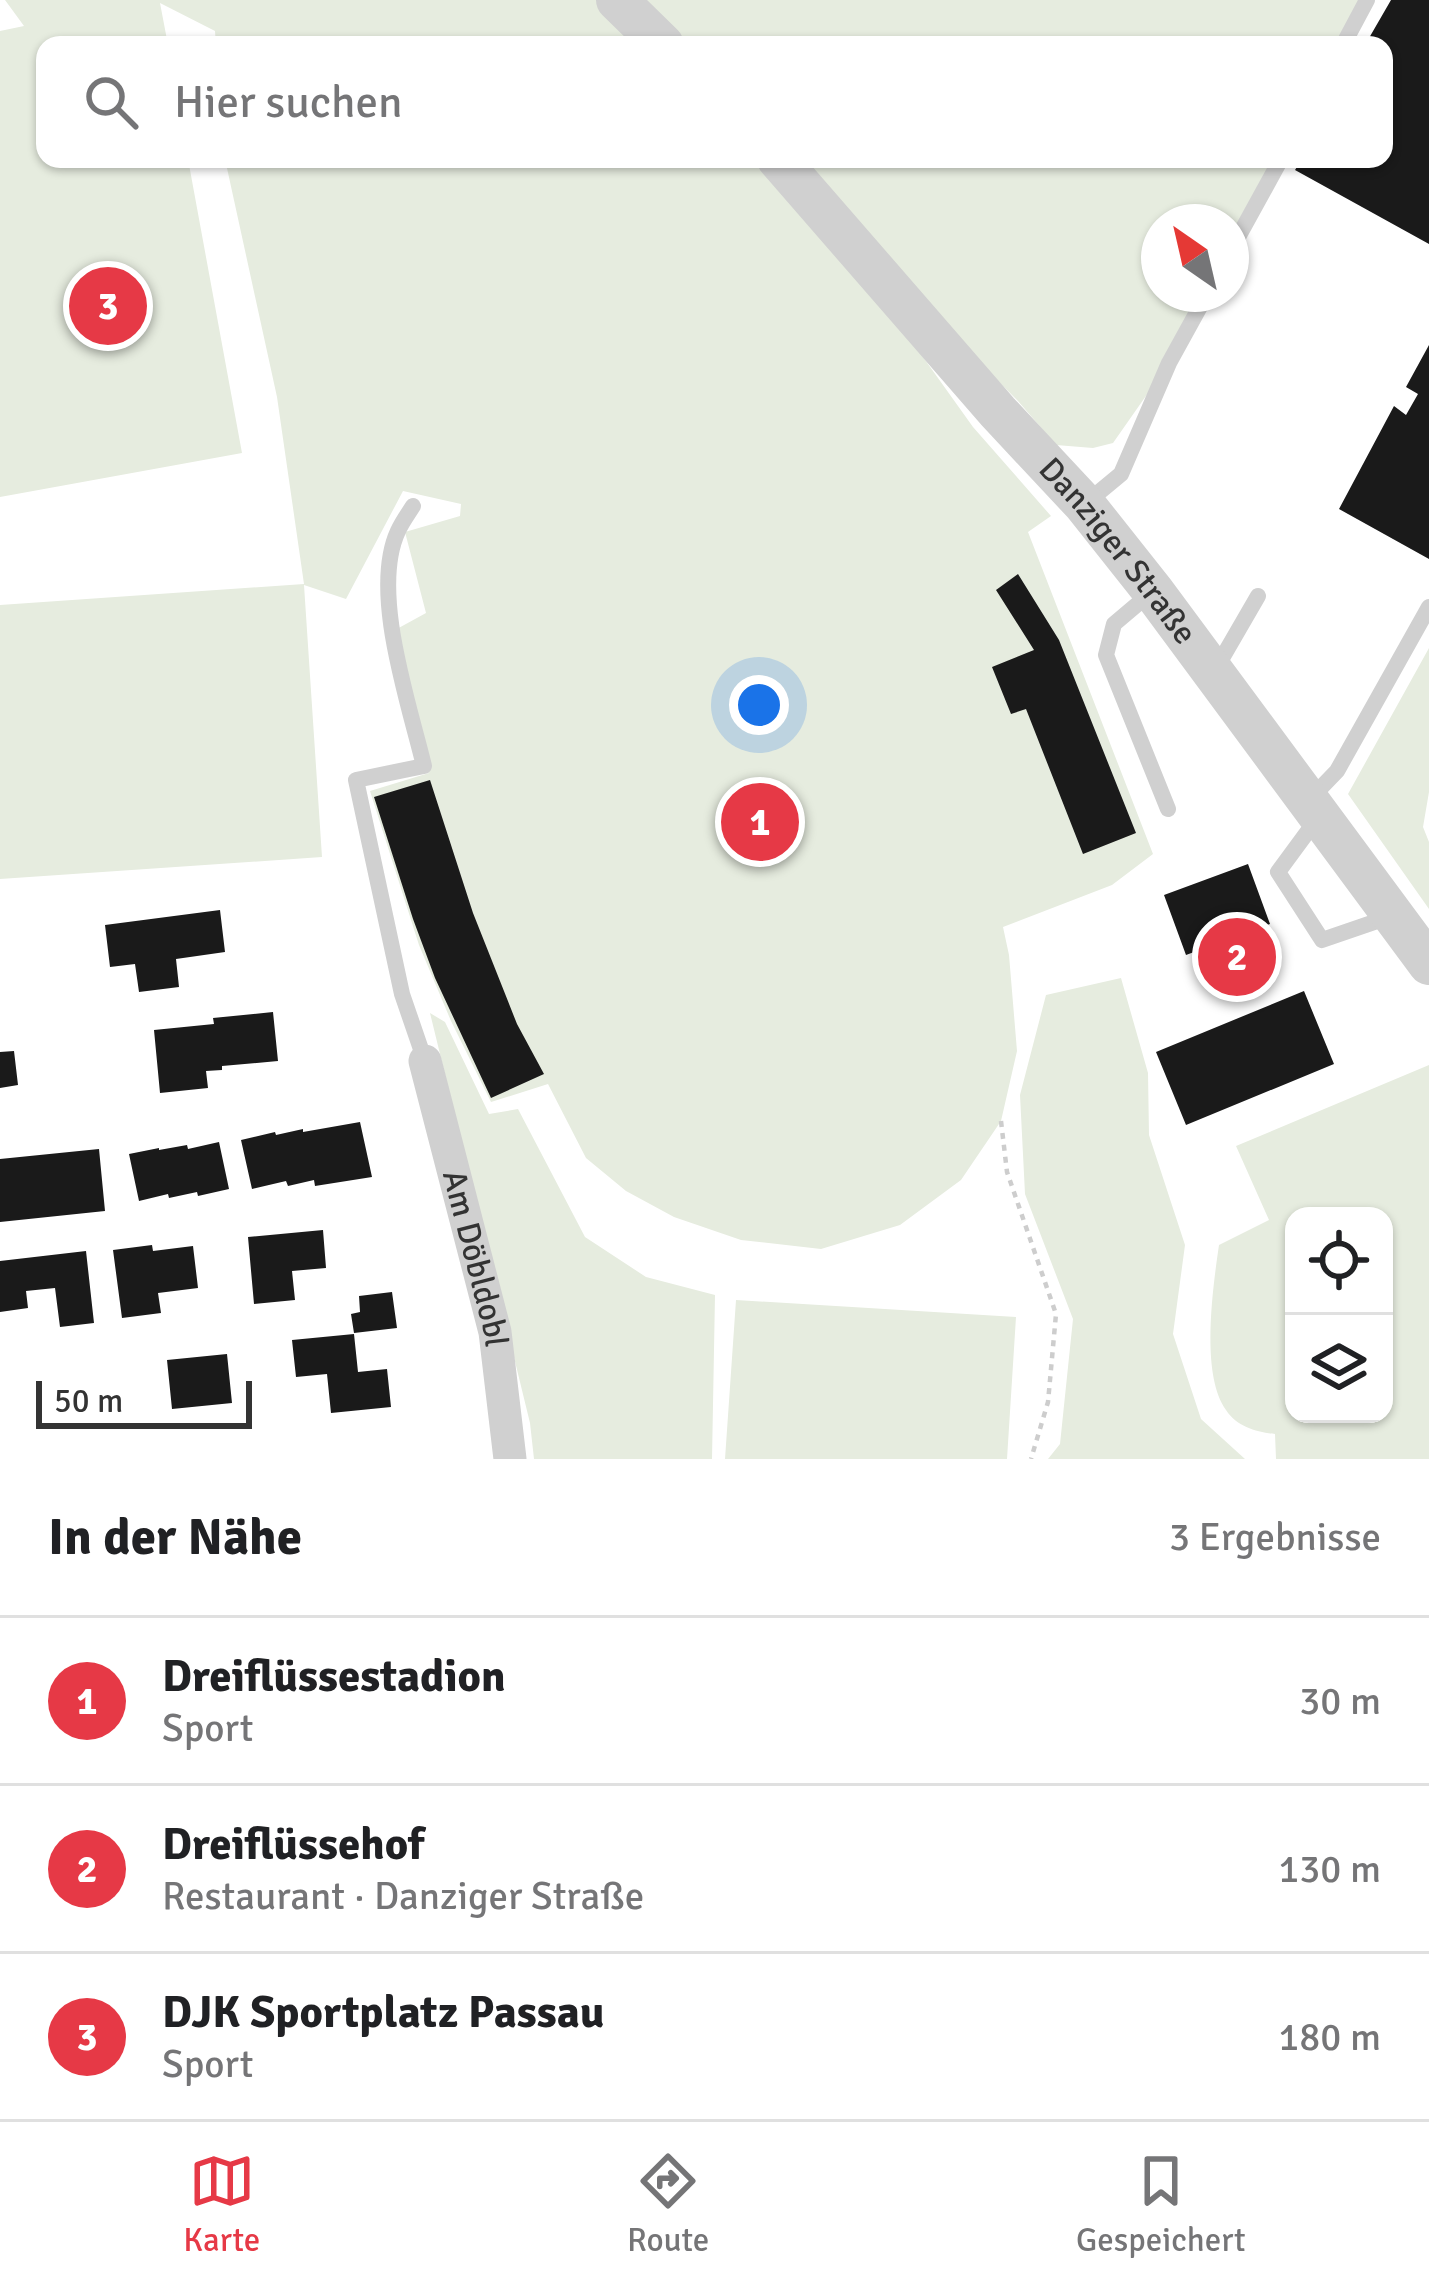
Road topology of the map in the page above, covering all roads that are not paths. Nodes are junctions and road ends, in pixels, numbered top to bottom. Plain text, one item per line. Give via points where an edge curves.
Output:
1 (1367, 0) edge
2 (627, 2) edge
3 (655, 36) edge
4 (1348, 36) edge
5 (786, 168) edge
6 (1276, 168) edge
7 (1249, 217) edge
8 (1197, 312) edge
9 (1084, 504) junction
10 (413, 506) dead end
11 (1153, 591) junction
12 (1258, 596) dead end
13 (1429, 607) edge
14 (1213, 673) junction
15 (1168, 809) dead end
16 (1313, 810) junction
17 (1393, 916) junction
18 (1429, 964) edge
19 (425, 1060) joint
20 (510, 1459) edge

1 - 4 lane
2 - 3 street
5 - 9 street, Danziger Straße
6 - 7 lane
8 - 9 lane via 1121,474
9 - 11 street, Danziger Straße
10 - 19 lane via 388,570 392,632 424,766 356,780 402,994
11 - 14 street, Danziger Straße
11 - 15 lane via 1114,624 1106,655
12 - 14 lane
13 - 16 lane
14 - 16 street, Danziger Straße
16 - 17 street, Danziger Straße
16 - 17 lane via 1278,872 1322,940
17 - 18 street, Danziger Straße
19 - 20 street, Am Döbldobl via 495,1332

